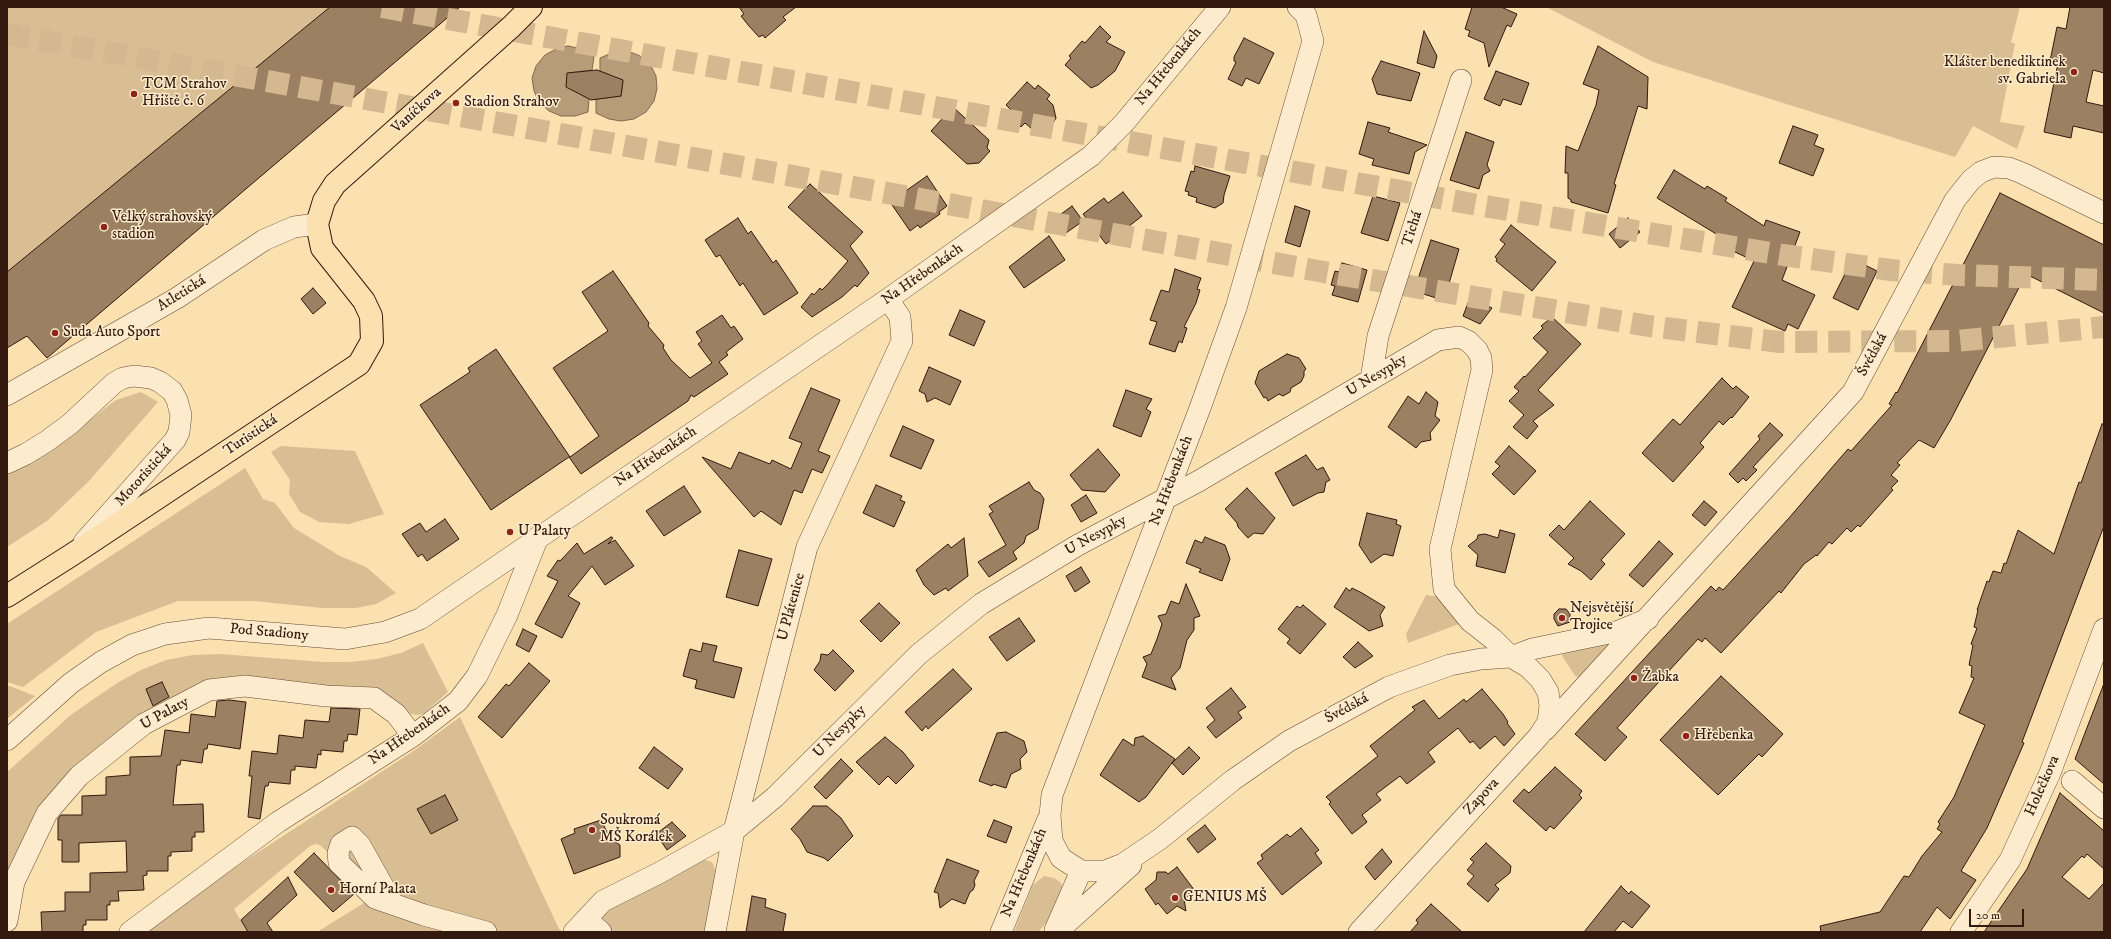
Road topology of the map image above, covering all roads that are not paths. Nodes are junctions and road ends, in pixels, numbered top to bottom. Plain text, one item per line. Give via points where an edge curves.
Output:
1 (531, 7) edge
2 (1220, 7) edge
3 (1298, 7) edge
4 (1461, 80) dead end
5 (2104, 213) edge
6 (317, 224) junction
7 (888, 299) junction
8 (1371, 379) junction
9 (7, 395) edge
10 (7, 463) edge
11 (1164, 498) junction
12 (538, 537) junction
13 (73, 554) junction
14 (7, 596) edge
15 (1648, 619) junction
16 (2104, 629) edge
17 (1511, 657) junction
18 (414, 736) junction
19 (1539, 736) junction
20 (7, 740) edge
21 (2072, 781) dead end
22 (2104, 808) edge
23 (1050, 815) junction
24 (734, 831) junction
25 (1160, 839) junction
26 (1081, 871) junction
27 (393, 904) dead end
28 (7, 921) edge
29 (587, 928) edge
30 (130, 932) edge
31 (486, 932) edge
32 (715, 932) edge
33 (1001, 932) edge
34 (1056, 932) edge
35 (1359, 932) edge
36 (1961, 932) edge

1 - 6 main road, Vaníčkova via 335,184 324,201
2 - 7 street, Na Hřebenkách via 1124,123 1091,156
3 - 11 street, Na Hřebenkách via 1306,15 1313,41 1236,308
4 - 8 street, Tichá via 1378,336
5 - 15 street, Švédská via 2008,168 1994,167 1970,180 1955,200 1853,392
6 - 9 street, Atletická via 294,227 264,240 177,298
6 - 13 main road, Turistická via 319,240 327,256 364,301 371,316 372,341 366,355 351,370
7 - 12 street, Na Hřebenkách
7 - 24 street, U Plátenice via 900,317 902,341 807,547
8 - 11 street, U Nesypky via 1197,482
8 - 17 street, U Nesypky via 1446,337 1462,338 1473,345 1480,354 1482,370 1440,549 1444,589 1470,621
10 - 13 street, Motoristická via 52,437 123,378 143,376 160,382 172,391 178,400 181,423 175,440
11 - 23 street, Na Hřebenkách via 1052,795
11 - 24 street, U Nesypky via 1078,545 981,604 919,654 775,797
12 - 18 street, Na Hřebenkách via 507,615 477,676 458,701
12 - 20 street, Pod Stadiony via 420,619 385,632 345,639 209,628 165,634 132,645 71,683
13 - 14 main road, Turistická
15 - 17 street, Švédská via 1619,631 1532,649
15 - 19 street, Švédská
16 - 36 street, Holečkova via 2050,773 2010,860
17 - 19 street, Zapova via 1528,667 1548,692 1548,722
17 - 25 street, Švédská via 1450,665 1389,687 1289,741 1233,780
18 - 28 street, U Palaty via 396,714 374,698 326,696 245,686 209,690 144,724 79,776 47,812 14,882
18 - 30 street, Na Hřebenkách via 278,822
19 - 35 street, Zapova
21 - 22 street
23 - 26 street, Na Hřebenkách via 1052,841 1061,858
23 - 33 street, Na Hřebenkách
24 - 29 street, U Nesypky via 660,873 603,901
24 - 32 street, U Plátenice
25 - 26 street, Švédská via 1123,864 1104,871
25 - 34 street
26 - 34 street
27 - 31 street

